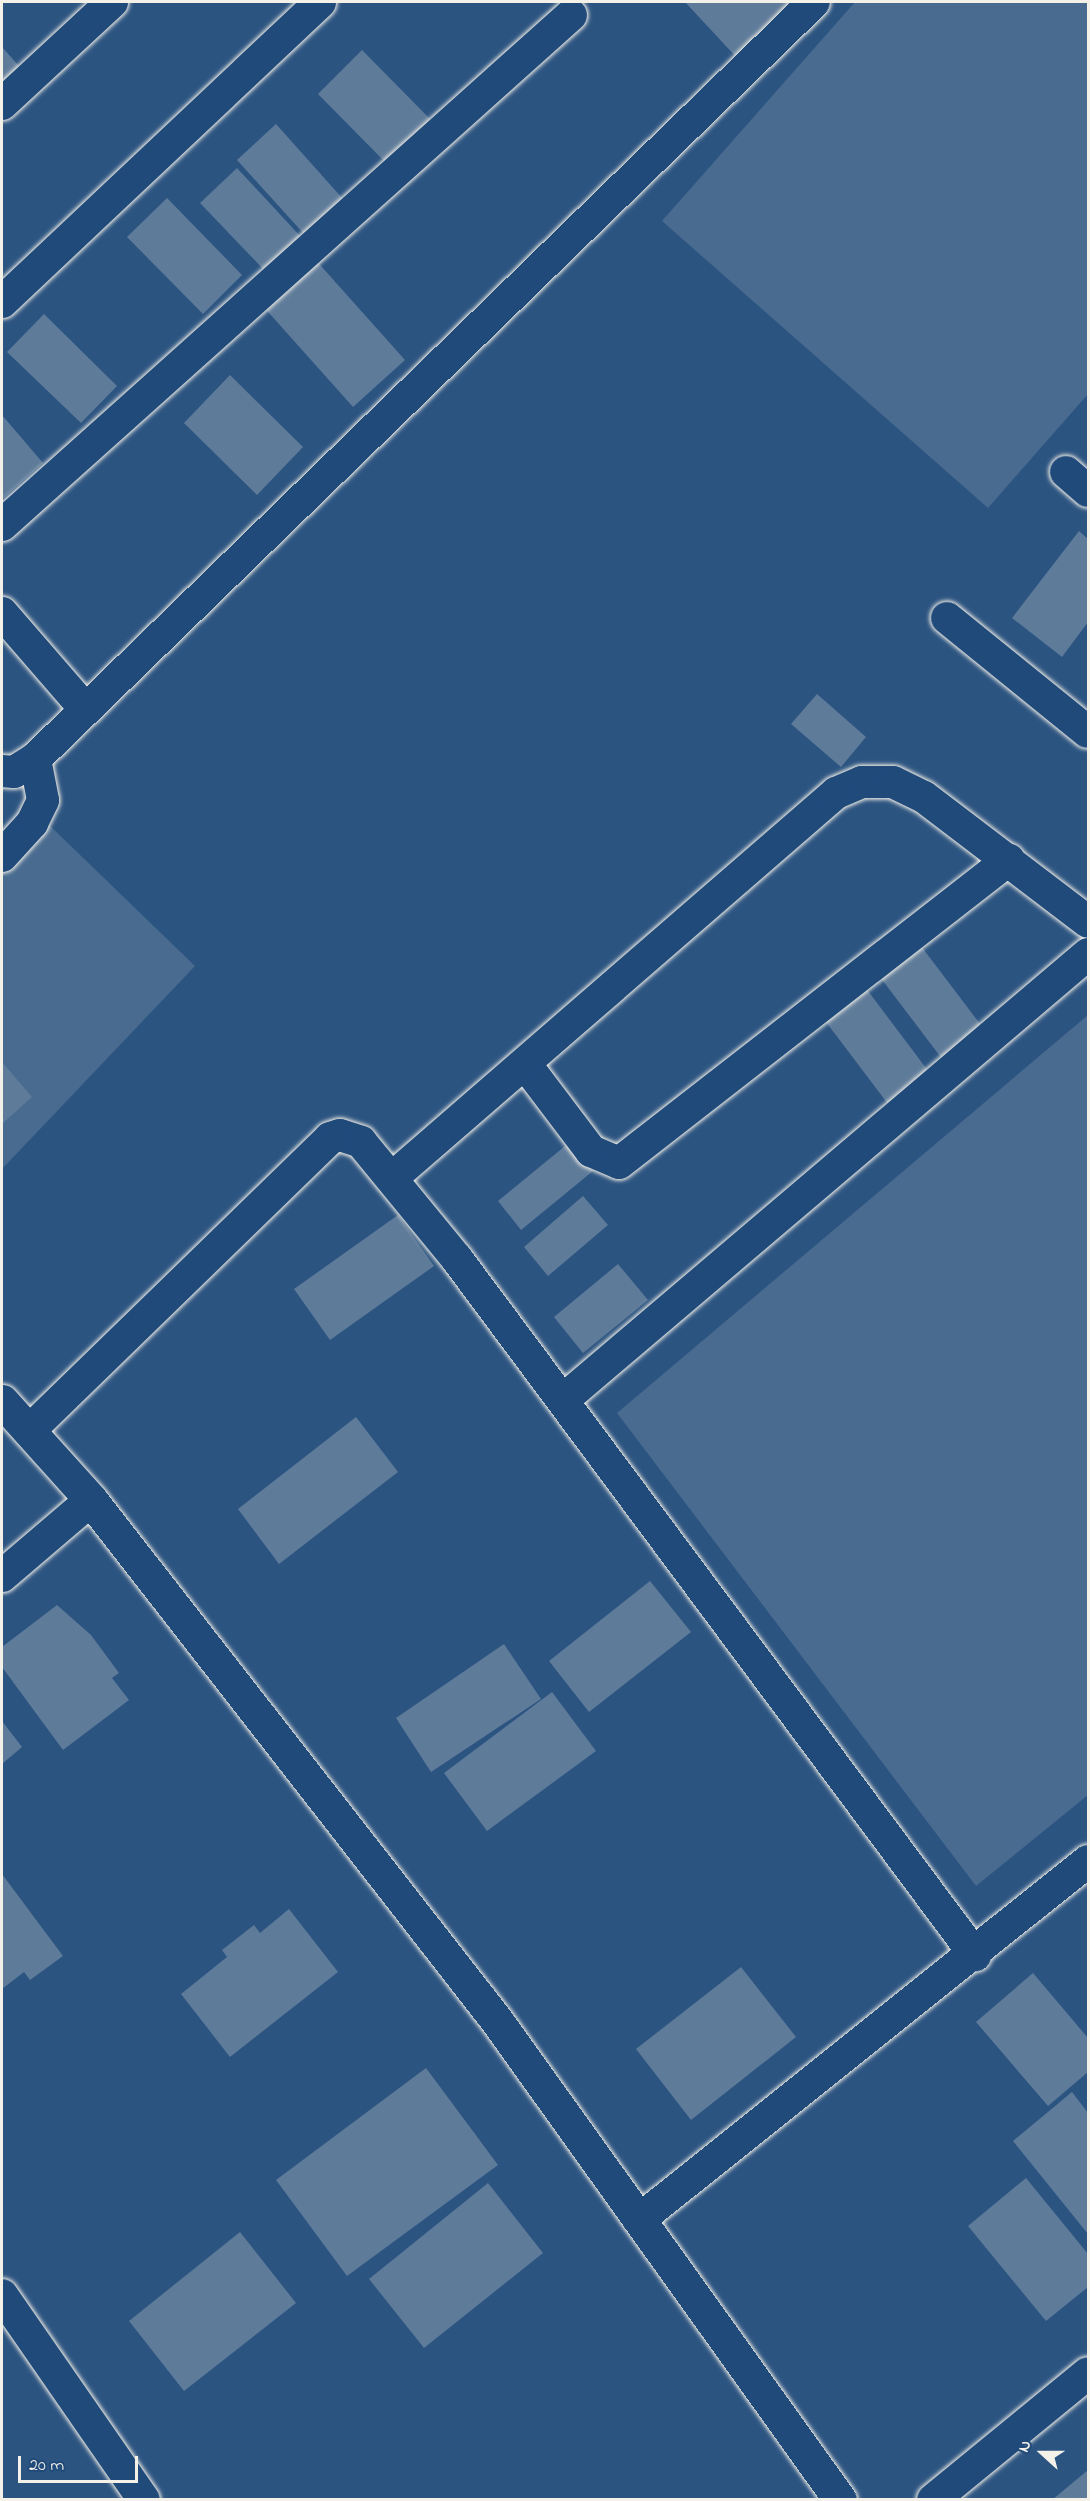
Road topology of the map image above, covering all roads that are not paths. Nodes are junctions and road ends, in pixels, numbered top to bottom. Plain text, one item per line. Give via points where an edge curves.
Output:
1 (112, 2) edge
2 (316, 2) edge
3 (814, 2) edge
4 (571, 15) dead end
5 (2, 104) edge
6 (2, 302) edge
7 (2, 525) edge
8 (2, 613) edge
9 (947, 618) dead end
10 (86, 710) junction
11 (1089, 732) edge
12 (35, 759) junction
13 (2, 771) edge
14 (2, 856) edge
15 (1009, 859) junction
16 (1089, 922) edge
17 (1089, 954) edge
18 (526, 1065) junction
19 (392, 1178) junction
20 (563, 1400) junction
21 (2, 1401) edge
22 (29, 1431) junction
23 (91, 1500) junction
24 (2, 1576) edge
25 (1089, 1861) edge
26 (975, 1955) junction
27 (639, 2220) junction
28 (2, 2295) edge
29 (1084, 2386) edge
30 (144, 2499) edge
31 (840, 2499) edge
32 (933, 2499) edge

1 - 5 street
2 - 6 street
3 - 10 street
4 - 7 street
8 - 10 street
9 - 11 street
10 - 12 street
12 - 13 street via 14,771
12 - 14 street via 43,800 32,823
15 - 16 street
15 - 18 street via 924,797 893,782 853,785 836,793
15 - 18 street via 619,1163 591,1151
17 - 20 street
18 - 19 street
19 - 20 street
19 - 22 street via 361,1142 340,1135 330,1138
20 - 26 street
21 - 22 street
22 - 23 street
23 - 24 street
23 - 27 street via 497,2021
25 - 26 street
26 - 27 street
27 - 31 street
28 - 30 street
29 - 32 street

